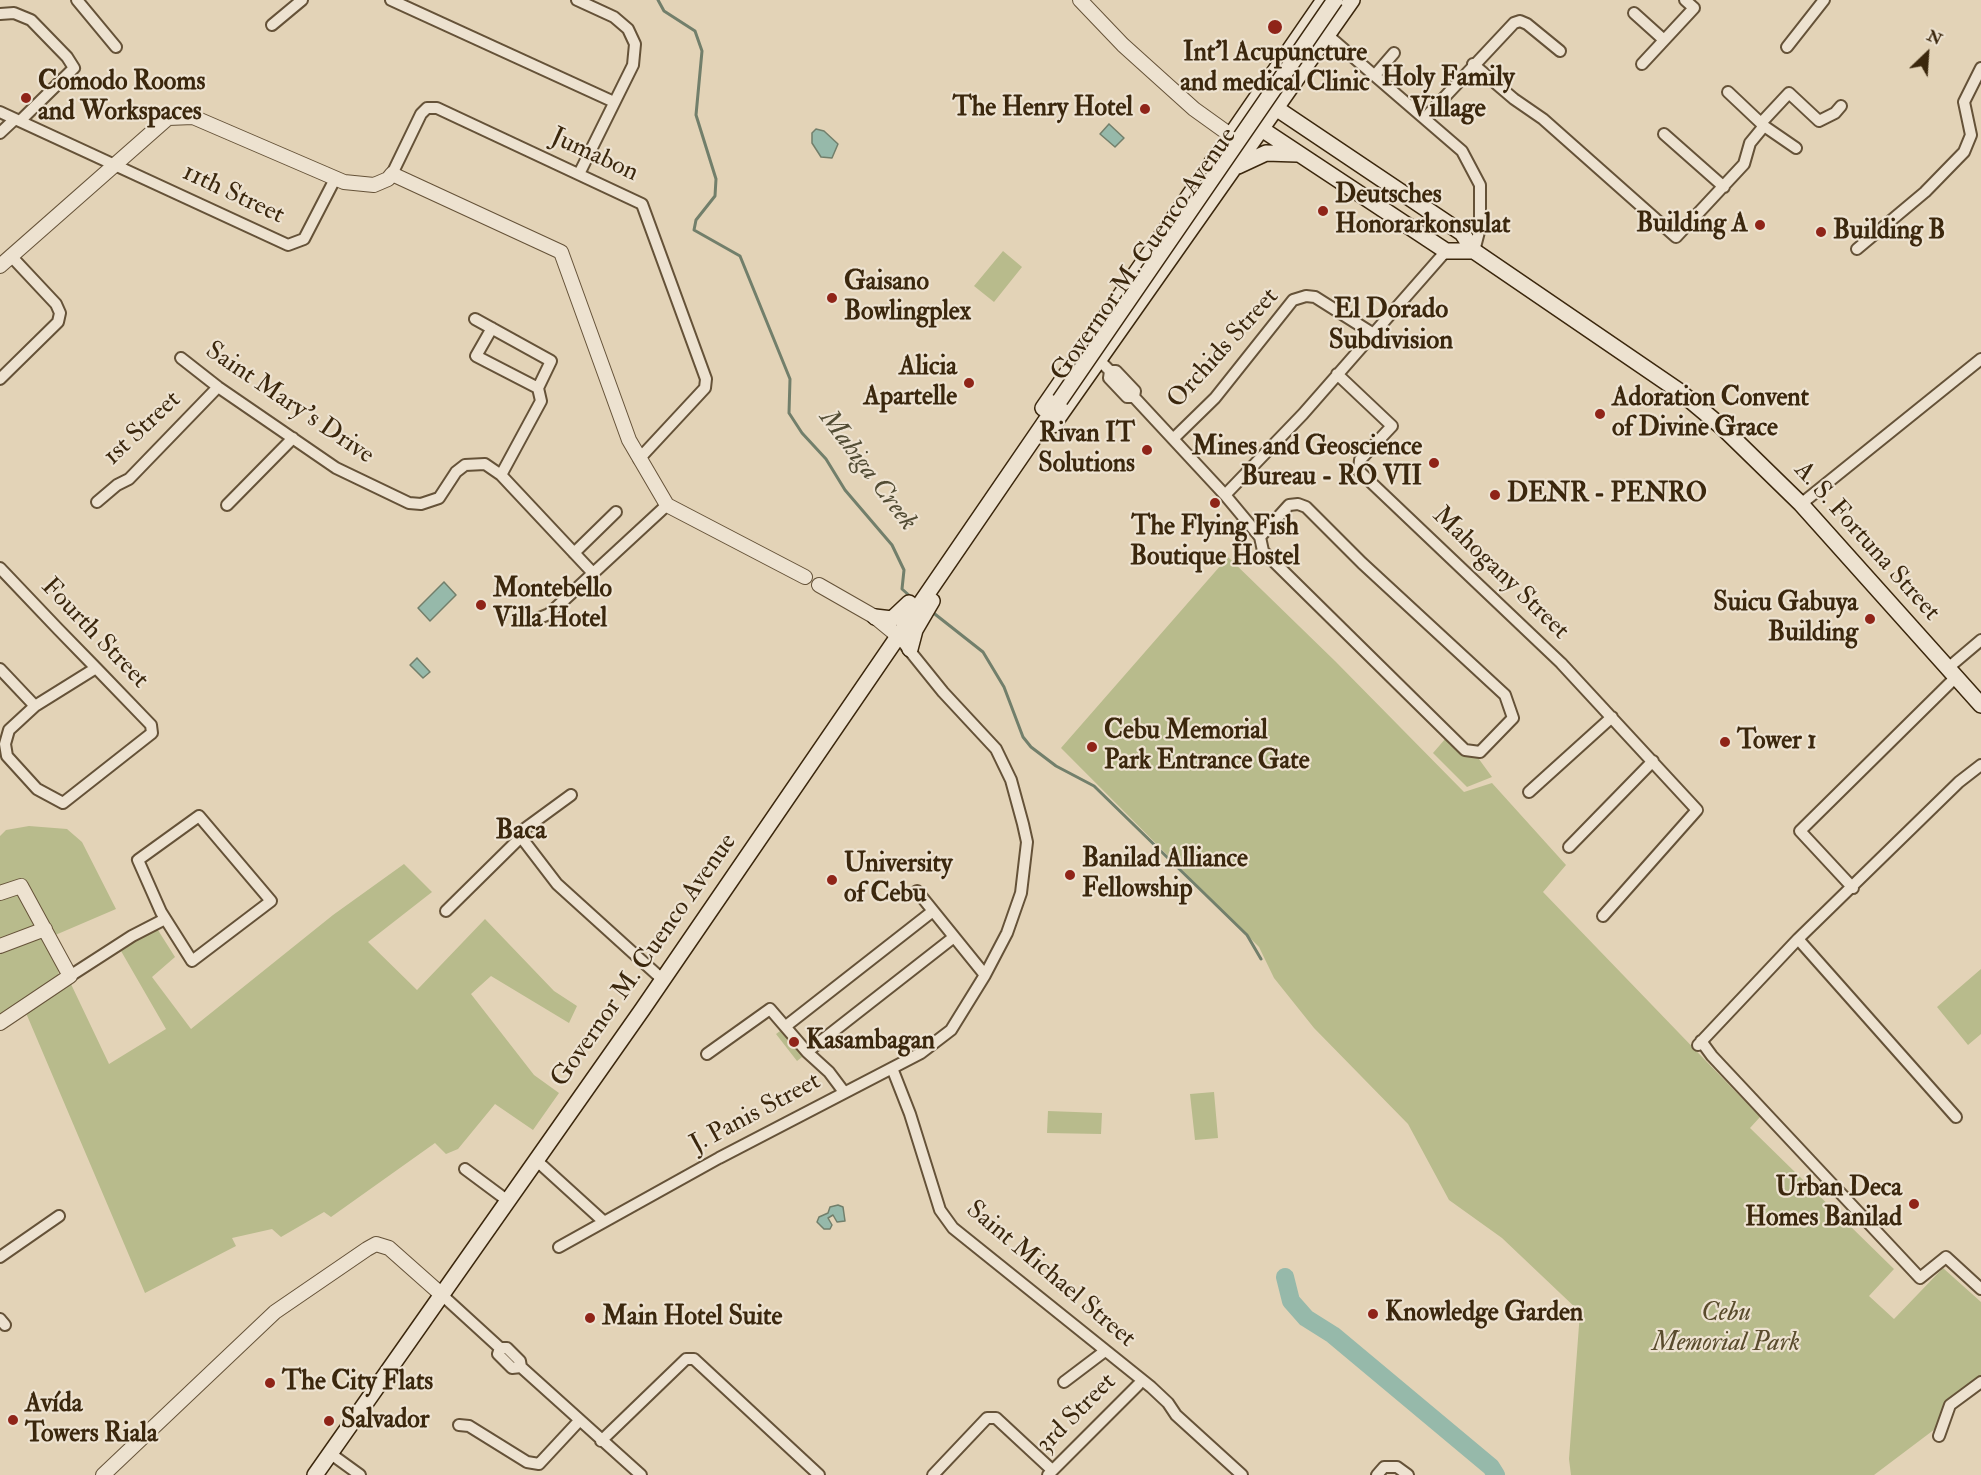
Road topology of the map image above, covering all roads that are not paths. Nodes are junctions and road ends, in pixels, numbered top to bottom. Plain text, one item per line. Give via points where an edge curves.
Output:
1 (77, 0) edge
2 (302, 0) edge
3 (391, 0) edge
4 (577, 0) edge
5 (1080, 0) edge
6 (1324, 0) edge
7 (1335, 0) edge
8 (1352, 0) edge
9 (1685, 0) edge
10 (1824, 0) edge
11 (1634, 13) dead end
12 (0, 14) edge
13 (1310, 19) junction
14 (272, 25) dead end
15 (1327, 35) junction
16 (1664, 40) junction
17 (116, 47) dead end
18 (1787, 47) dead end
19 (1560, 51) dead end
20 (1394, 53) dead end
21 (1285, 56) junction
22 (1473, 64) junction
23 (1642, 64) dead end
24 (1303, 68) junction
25 (1981, 68) edge
26 (1375, 75) junction
27 (1728, 92) dead end
28 (1258, 96) junction
29 (614, 102) junction
30 (1841, 106) dead end
31 (1276, 109) junction
32 (0, 112) edge
33 (1244, 117) junction
34 (1425, 118) junction
35 (18, 120) junction
36 (1763, 124) junction
37 (1262, 129) junction
38 (0, 133) edge
39 (1664, 134) dead end
40 (1231, 136) junction
41 (1249, 148) junction
42 (1796, 148) dead end
43 (1303, 156) junction
44 (116, 164) junction
45 (1233, 169) junction
46 (392, 174) junction
47 (579, 174) junction
48 (335, 179) junction
49 (1724, 187) junction
50 (1170, 226) junction
51 (1186, 237) junction
52 (1857, 249) dead end
53 (1446, 251) junction
54 (1474, 251) junction
55 (1150, 255) junction
56 (11, 256) junction
57 (0, 266) edge
58 (1166, 266) junction
59 (475, 319) dead end
60 (492, 328) junction
61 (1372, 333) junction
62 (181, 358) dead end
63 (1981, 359) edge
64 (1105, 366) junction
65 (1337, 374) junction
66 (0, 379) edge
67 (218, 387) junction
68 (538, 388) junction
69 (293, 438) junction
70 (1173, 439) junction
71 (639, 459) junction
72 (1011, 471) junction
73 (501, 475) junction
74 (1225, 495) junction
75 (97, 502) dead end
76 (1801, 504) junction
77 (227, 505) dead end
78 (667, 505) junction
79 (616, 513) dead end
80 (975, 522) junction
81 (1260, 537) junction
82 (574, 553) junction
83 (0, 568) edge
84 (592, 572) junction
85 (805, 577) dead end
86 (936, 578) junction
87 (819, 585) dead end
88 (913, 613) junction
89 (875, 617) junction
90 (532, 621) dead end
91 (897, 635) junction
92 (1981, 640) edge
93 (910, 649) junction
94 (96, 668) junction
95 (0, 669) edge
96 (1952, 672) junction
97 (1981, 705) edge
98 (35, 706) junction
99 (1612, 717) junction
100 (1653, 761) junction
101 (1981, 765) edge
102 (1529, 792) dead end
103 (571, 795) dead end
104 (521, 837) junction
105 (1569, 847) dead end
106 (1853, 888) junction
107 (917, 891) dead end
108 (0, 893) edge
109 (446, 911) dead end
110 (933, 911) junction
111 (1603, 916) dead end
112 (165, 919) junction
113 (45, 929) junction
114 (954, 937) junction
115 (1798, 939) junction
116 (0, 946) edge
117 (985, 975) junction
118 (70, 976) junction
119 (663, 980) junction
120 (0, 1023) edge
121 (786, 1026) junction
122 (807, 1052) junction
123 (707, 1054) dead end
124 (892, 1068) junction
125 (844, 1092) junction
126 (1956, 1117) dead end
127 (536, 1160) junction
128 (465, 1169) dead end
129 (508, 1201) junction
130 (59, 1216) dead end
131 (603, 1220) junction
132 (559, 1247) dead end
133 (0, 1257) edge
134 (1981, 1289) edge
135 (442, 1295) junction
136 (1105, 1351) junction
137 (1981, 1382) edge
138 (1064, 1383) dead end
139 (1138, 1385) dead end
140 (579, 1421) junction
141 (459, 1425) dead end
142 (1940, 1436) dead end
143 (601, 1441) junction
144 (331, 1454) junction
145 (1050, 1473) edge
146 (103, 1475) edge
147 (315, 1475) edge
148 (360, 1475) edge
149 (641, 1475) edge
150 (819, 1475) edge
151 (933, 1475) edge
152 (1242, 1475) edge
153 (1377, 1475) edge
154 (1408, 1475) edge

1 - 17 street
2 - 14 street
3 - 29 street
4 - 29 street via 615,18 628,29 635,44 633,65
5 - 40 street via 1177,94
6 - 13 main road, Governor M. Cuenco Avenue
7 - 72 main road, Governor M. Cuenco Avenue, bridge
8 - 15 main road, Governor M. Cuenco Avenue
9 - 16 street via 1694,8
10 - 18 street
11 - 16 street
12 - 35 street via 14,13 31,20 74,68
13 - 15 street
13 - 21 main road, Governor M. Cuenco Avenue
15 - 24 main road, Governor M. Cuenco Avenue
15 - 26 street
16 - 23 street
19 - 22 street via 1520,21
20 - 26 street
21 - 24 main road via 1291,66
21 - 28 main road, Governor M. Cuenco Avenue
22 - 34 street
22 - 49 street via 1543,119 1676,237
24 - 31 main road, Governor M. Cuenco Avenue
25 - 52 street via 1964,102 1971,135 1964,152
26 - 34 street
27 - 36 street
28 - 31 main road, A. S. Fortuna Street
28 - 33 main road, Governor M. Cuenco Avenue
29 - 47 street
30 - 36 street via 1820,121 1788,93
31 - 37 main road, Governor M. Cuenco Avenue
31 - 54 main road, A. S. Fortuna Street via 1462,233
32 - 35 street, 11th Street
33 - 37 main road
33 - 40 main road, Governor M. Cuenco Avenue
34 - 54 street via 1462,151 1480,185 1480,228
35 - 38 street
35 - 44 street, 11th Street
36 - 42 street
36 - 49 street via 1750,143 1744,164
37 - 41 main road, Governor M. Cuenco Avenue
37 - 43 main road
39 - 49 street
40 - 41 street
40 - 50 main road, Governor M. Cuenco Avenue
41 - 45 main road, Governor M. Cuenco Avenue
43 - 45 main road via 1266,153
43 - 53 main road
44 - 48 street via 157,126 168,118 181,116 193,117
44 - 48 street, 11th Street via 288,245 304,238
44 - 56 street
45 - 51 main road, Governor M. Cuenco Avenue
46 - 47 street, Jumabon via 421,114 427,108 437,108
46 - 48 street via 374,184 358,185
46 - 71 street via 561,252
47 - 71 street, Jumabon via 642,204 706,379 705,388
50 - 51 main road via 1181,226
50 - 55 main road, Governor M. Cuenco Avenue
51 - 58 main road, Governor M. Cuenco Avenue
53 - 54 main road
53 - 61 street
54 - 76 main road, A. S. Fortuna Street via 1679,391
55 - 58 main road
55 - 72 main road, Governor M. Cuenco Avenue via 1045,405
56 - 57 street
56 - 66 street via 56,303 60,313 58,322
58 - 64 main road, Governor M. Cuenco Avenue
59 - 60 street
60 - 68 street via 551,361
60 - 68 street via 476,356
61 - 65 street
61 - 70 street, Orchids Street via 1316,297 1293,300 1215,398
62 - 67 street, Saint Mary's Drive
63 - 76 street
64 - 70 street via 1109,378 1126,397 1134,397
64 - 72 main road, Governor M. Cuenco Avenue
65 - 74 street
65 - 99 street, Mahogany Street via 1392,426 1360,460 1359,471 1561,663
67 - 69 street, Saint Mary's Drive
67 - 75 street, 1st Street via 129,479
68 - 73 street via 540,405
69 - 73 street, Saint Mary's Drive via 336,468 409,503 439,498 465,465 485,464
69 - 77 street
70 - 74 street
71 - 78 street
72 - 80 main road, Governor M. Cuenco Avenue
73 - 82 street, Saint Mary's Drive
74 - 81 street
76 - 96 main road, A. S. Fortuna Street
78 - 84 street
78 - 85 street
79 - 82 street
80 - 86 main road
80 - 86 main road, Governor M. Cuenco Avenue
81 - 81 street via 1263,551 1465,750 1480,752 1513,718 1505,695 1306,507 1289,505
82 - 84 street, Saint Mary's Drive
83 - 94 street, Fourth Street
84 - 90 street via 549,614
86 - 88 main road, Governor M. Cuenco Avenue
87 - 89 street
88 - 89 main road via 892,619
88 - 91 main road, Governor M. Cuenco Avenue
88 - 93 main road
89 - 91 street
91 - 93 street, J. Panis Street
91 - 119 main road, Governor M. Cuenco Avenue
92 - 96 street
93 - 117 street, J. Panis Street via 943,692 996,749 1011,780 1023,824 1027,842 1021,893 1007,933
94 - 98 street
94 - 98 street, Fourth Street via 151,725 152,733 63,803 37,789 7,756 9,730
95 - 98 street
96 - 97 main road, A. S. Fortuna Street
96 - 106 street via 1800,831
99 - 100 street, Mahogany Street
99 - 102 street
100 - 105 street
100 - 111 street, Mahogany Street via 1697,810
101 - 106 street
103 - 104 street via 519,833
104 - 109 street
104 - 119 street via 557,884
106 - 115 street
107 - 110 street
108 - 113 street via 21,886
110 - 114 street
110 - 121 street
112 - 112 street via 192,961 271,901 200,816 138,860
112 - 118 street
113 - 116 street
113 - 118 street
114 - 117 street
114 - 122 street
115 - 126 street
115 - 134 street via 1699,1043 1920,1278 1946,1257
117 - 124 street, J. Panis Street via 951,1030 921,1053
118 - 120 street
119 - 127 main road, Governor M. Cuenco Avenue
121 - 122 street
121 - 123 street via 770,1009
122 - 125 street via 830,1072
124 - 125 street, J. Panis Street
124 - 136 street, Saint Michael Street via 940,1210 953,1228
125 - 131 street, J. Panis Street
127 - 129 main road, Governor M. Cuenco Avenue
127 - 131 street
128 - 129 street
129 - 135 main road, Governor M. Cuenco Avenue
130 - 133 street
131 - 132 street, J. Panis Street
135 - 140 street via 500,1348 498,1354 512,1368 521,1367
135 - 144 main road, Governor M. Cuenco Avenue
135 - 146 street via 389,1248 375,1244 275,1312
136 - 138 street
136 - 152 street, Saint Michael Street via 1168,1403 1176,1415
137 - 142 street via 1950,1405
139 - 145 street, 3rd Street
140 - 141 street via 539,1464 527,1462 469,1426
140 - 143 street
143 - 149 street
143 - 150 street via 686,1359 694,1359
144 - 147 main road, Governor M. Cuenco Avenue
144 - 148 street
145 - 151 street via 996,1418 987,1418
153 - 154 street via 1384,1467 1397,1467

